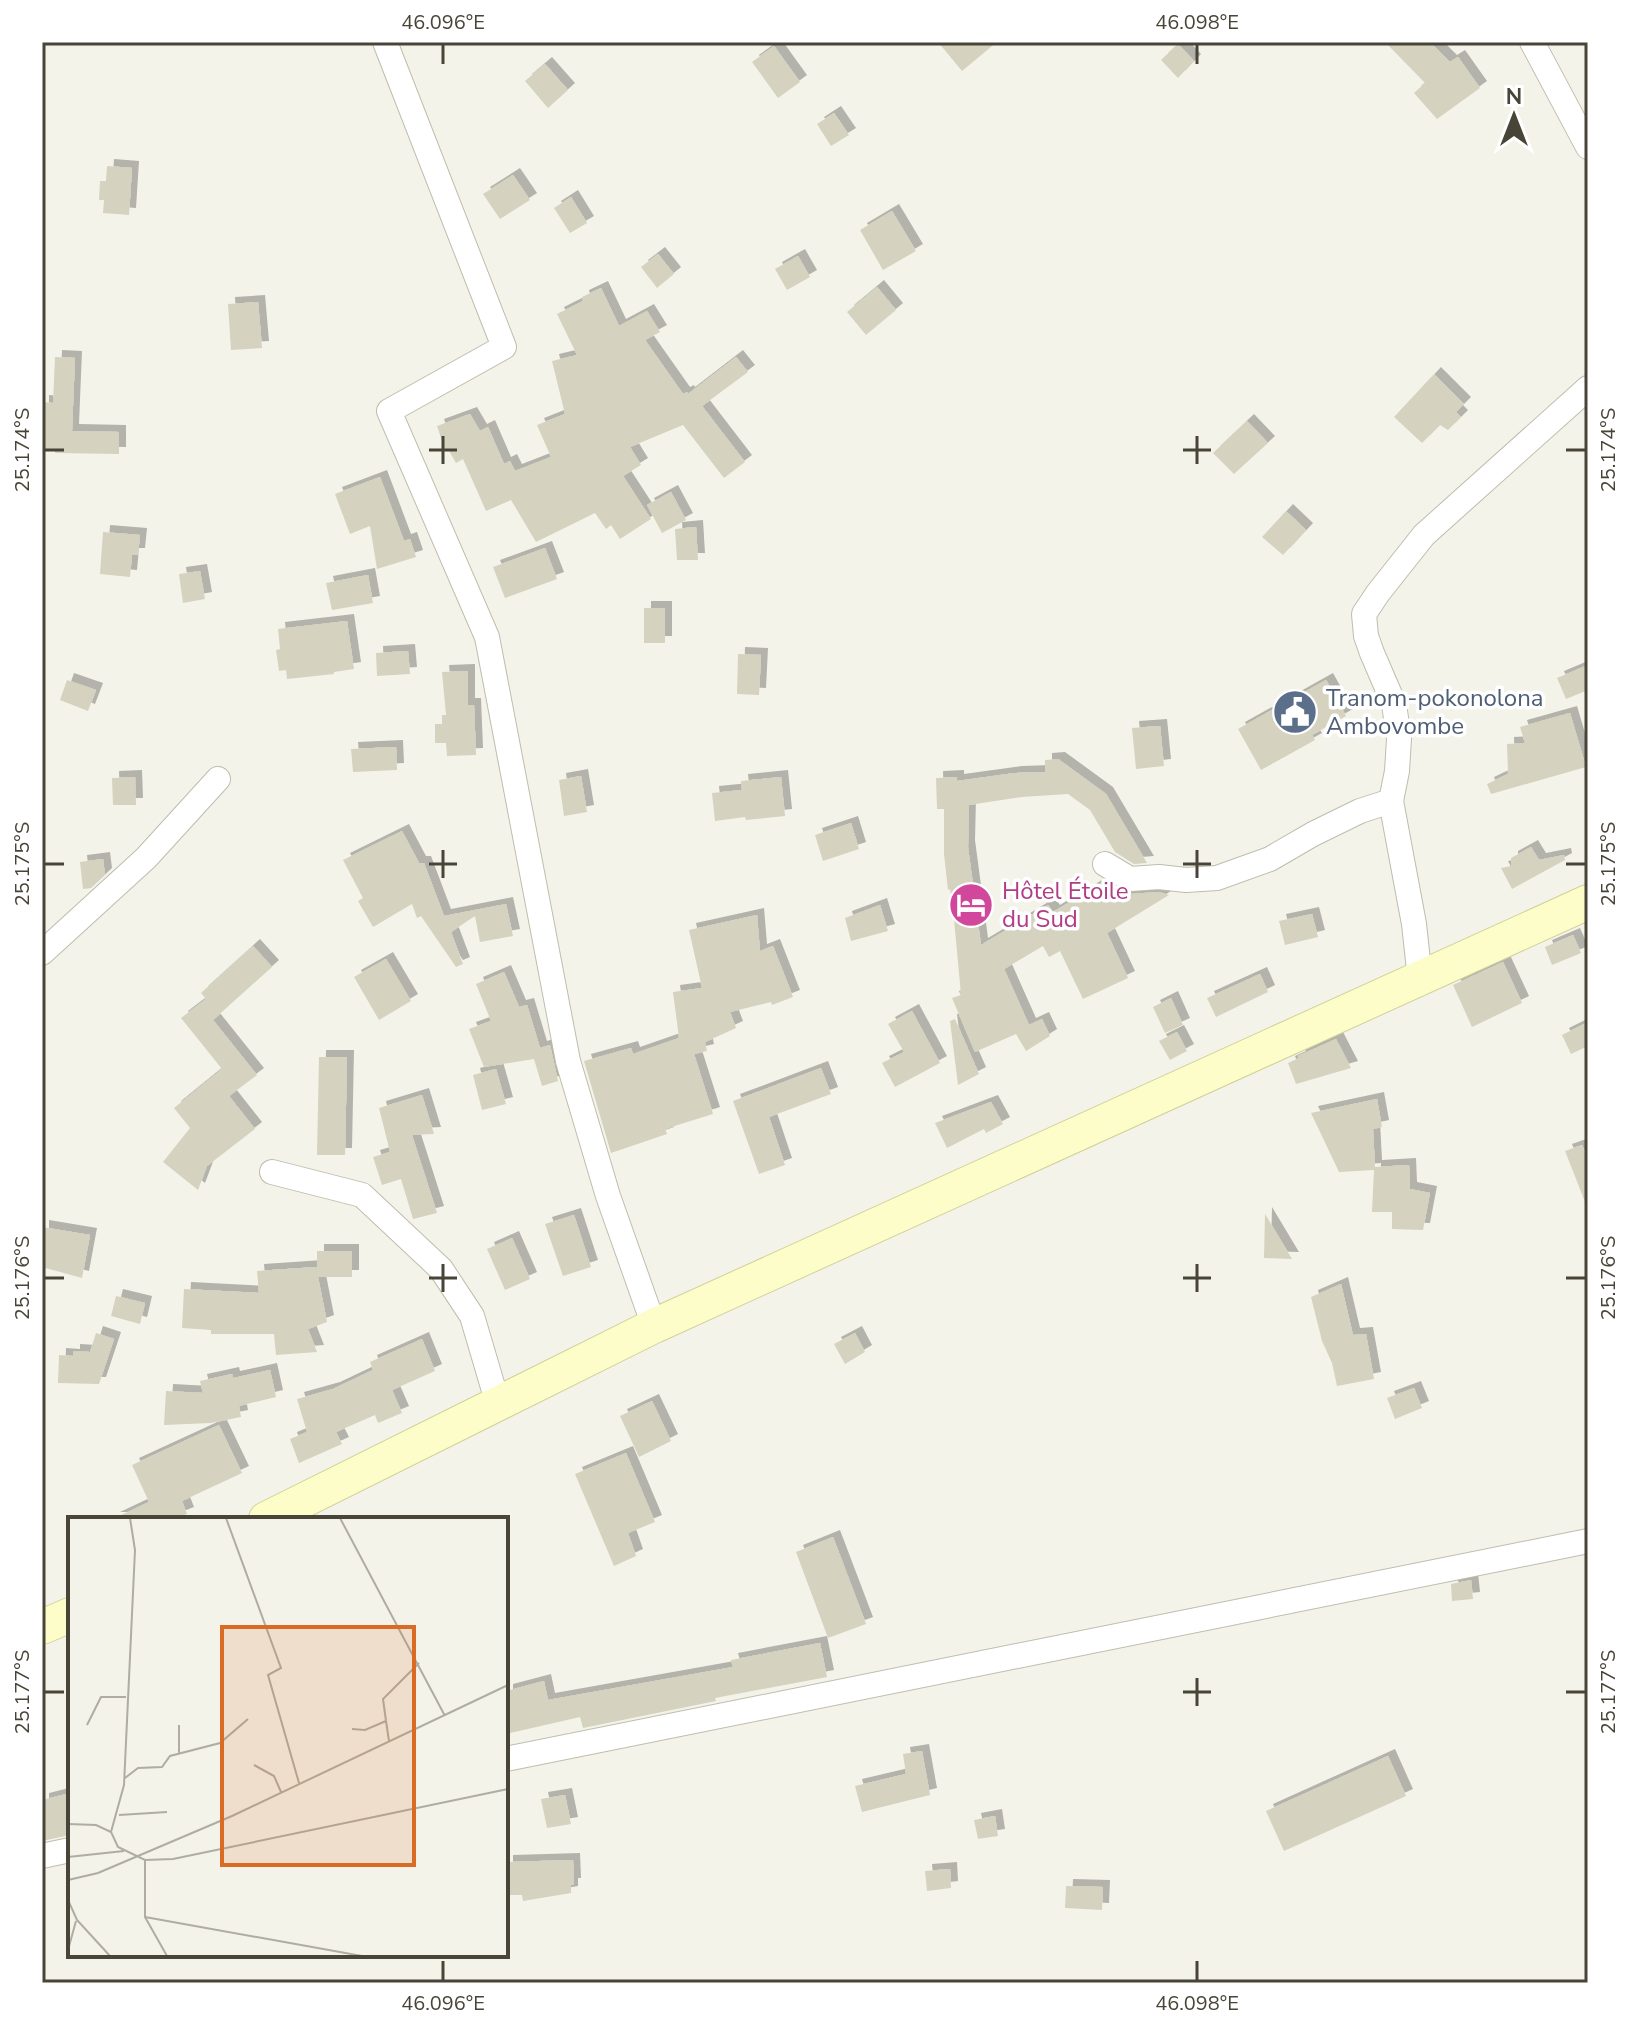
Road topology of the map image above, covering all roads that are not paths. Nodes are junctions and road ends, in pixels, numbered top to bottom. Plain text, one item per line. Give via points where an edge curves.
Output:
1 (385, 42) edge
2 (1532, 42) edge
3 (1588, 147) edge
4 (1588, 388) edge
5 (218, 779) dead end
6 (1391, 801) junction
7 (1105, 864) dead end
8 (1588, 902) edge
9 (42, 953) edge
10 (1420, 979) junction
11 (272, 1172) dead end
12 (654, 1326) junction
13 (498, 1404) junction
14 (270, 1517) edge
15 (1588, 1541) edge
16 (68, 1616) edge
17 (42, 1627) edge
18 (508, 1759) edge
19 (68, 1850) edge
20 (42, 1856) edge

1 - 12 street via 504,347 389,411 487,637 568,1061
2 - 3 street
4 - 6 street via 1424,535 1364,614 1366,636 1394,704 1399,739
5 - 9 street via 146,858
6 - 7 street via 1360,811 1270,859 1217,878 1130,879
6 - 10 street
8 - 10 main road
10 - 12 main road
11 - 13 street via 362,1195 441,1269 472,1316
12 - 13 main road
13 - 14 main road
15 - 18 street
16 - 17 main road
19 - 20 street

